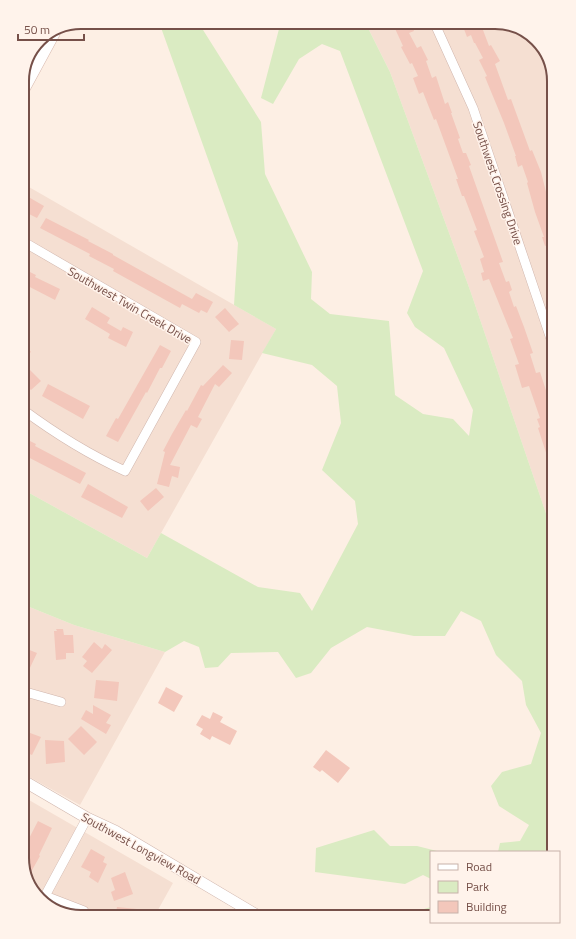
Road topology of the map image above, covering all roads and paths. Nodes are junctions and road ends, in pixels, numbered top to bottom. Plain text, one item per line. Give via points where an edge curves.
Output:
1 (437, 29) edge
2 (51, 39) edge
3 (29, 79) edge
4 (29, 245) edge
5 (547, 315) edge
6 (543, 316) junction
7 (547, 328) edge
8 (29, 414) edge
9 (29, 693) edge
10 (61, 702) dead end
11 (29, 784) edge
12 (87, 818) junction
13 (46, 896) edge
14 (53, 901) edge
15 (84, 910) dead end
16 (248, 910) edge

1 - 6 street, Southwest Crossing Drive via 473,108
2 - 3 main road
4 - 8 street, Southwest Twin Creek Drive via 196,342 125,471
5 - 6 street
6 - 7 street, Southwest Crossing Drive
9 - 10 street
11 - 12 street, Southwest Longview Road
12 - 13 street
12 - 16 street, Southwest Longview Road via 115,831
14 - 15 street

